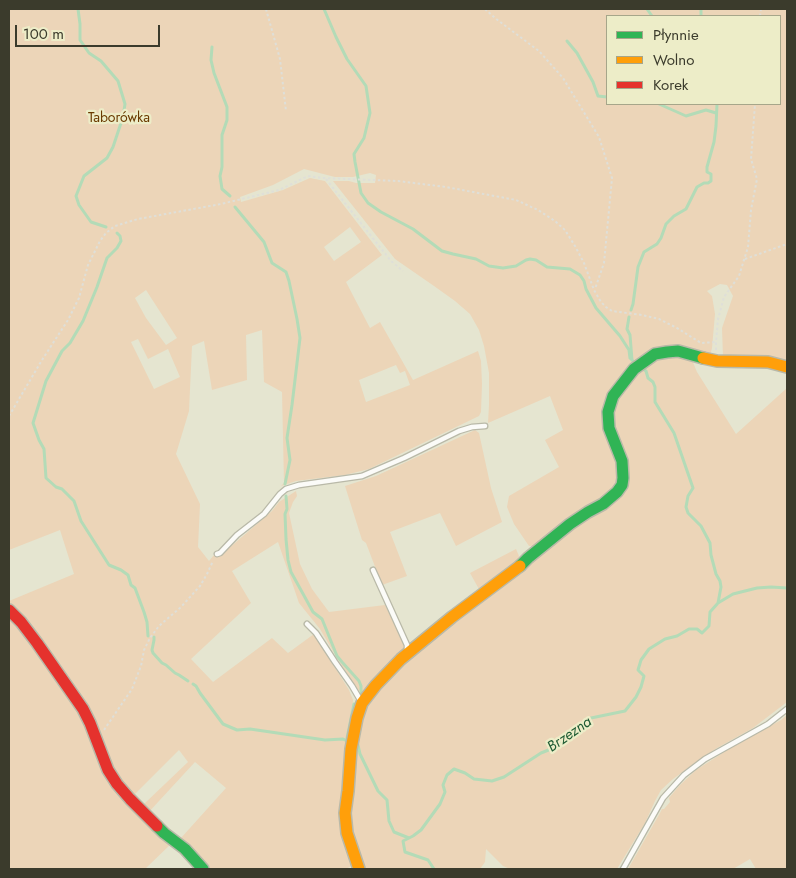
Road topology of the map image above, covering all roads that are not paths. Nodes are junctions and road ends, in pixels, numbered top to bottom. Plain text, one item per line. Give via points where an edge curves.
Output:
1 (787, 367) edge
2 (485, 426) dead end
3 (216, 554) road end
4 (373, 570) dead end
5 (9, 610) edge
6 (307, 624) dead end
7 (407, 654) junction
8 (362, 703) junction
9 (787, 709) edge
10 (203, 869) edge
11 (359, 869) edge
12 (623, 869) edge

1 - 7 street via 768,362 717,361 678,351 655,354 634,369 613,396 608,412 609,428 622,461 624,478 617,492 570,524
2 - 3 lane via 459,432 362,476 286,489 264,514
4 - 7 lane via 407,645
5 - 10 street via 37,643 79,703 117,784
6 - 8 lane
7 - 8 street
8 - 11 street via 351,749 345,813 347,833
9 - 12 lane via 684,775 663,798

